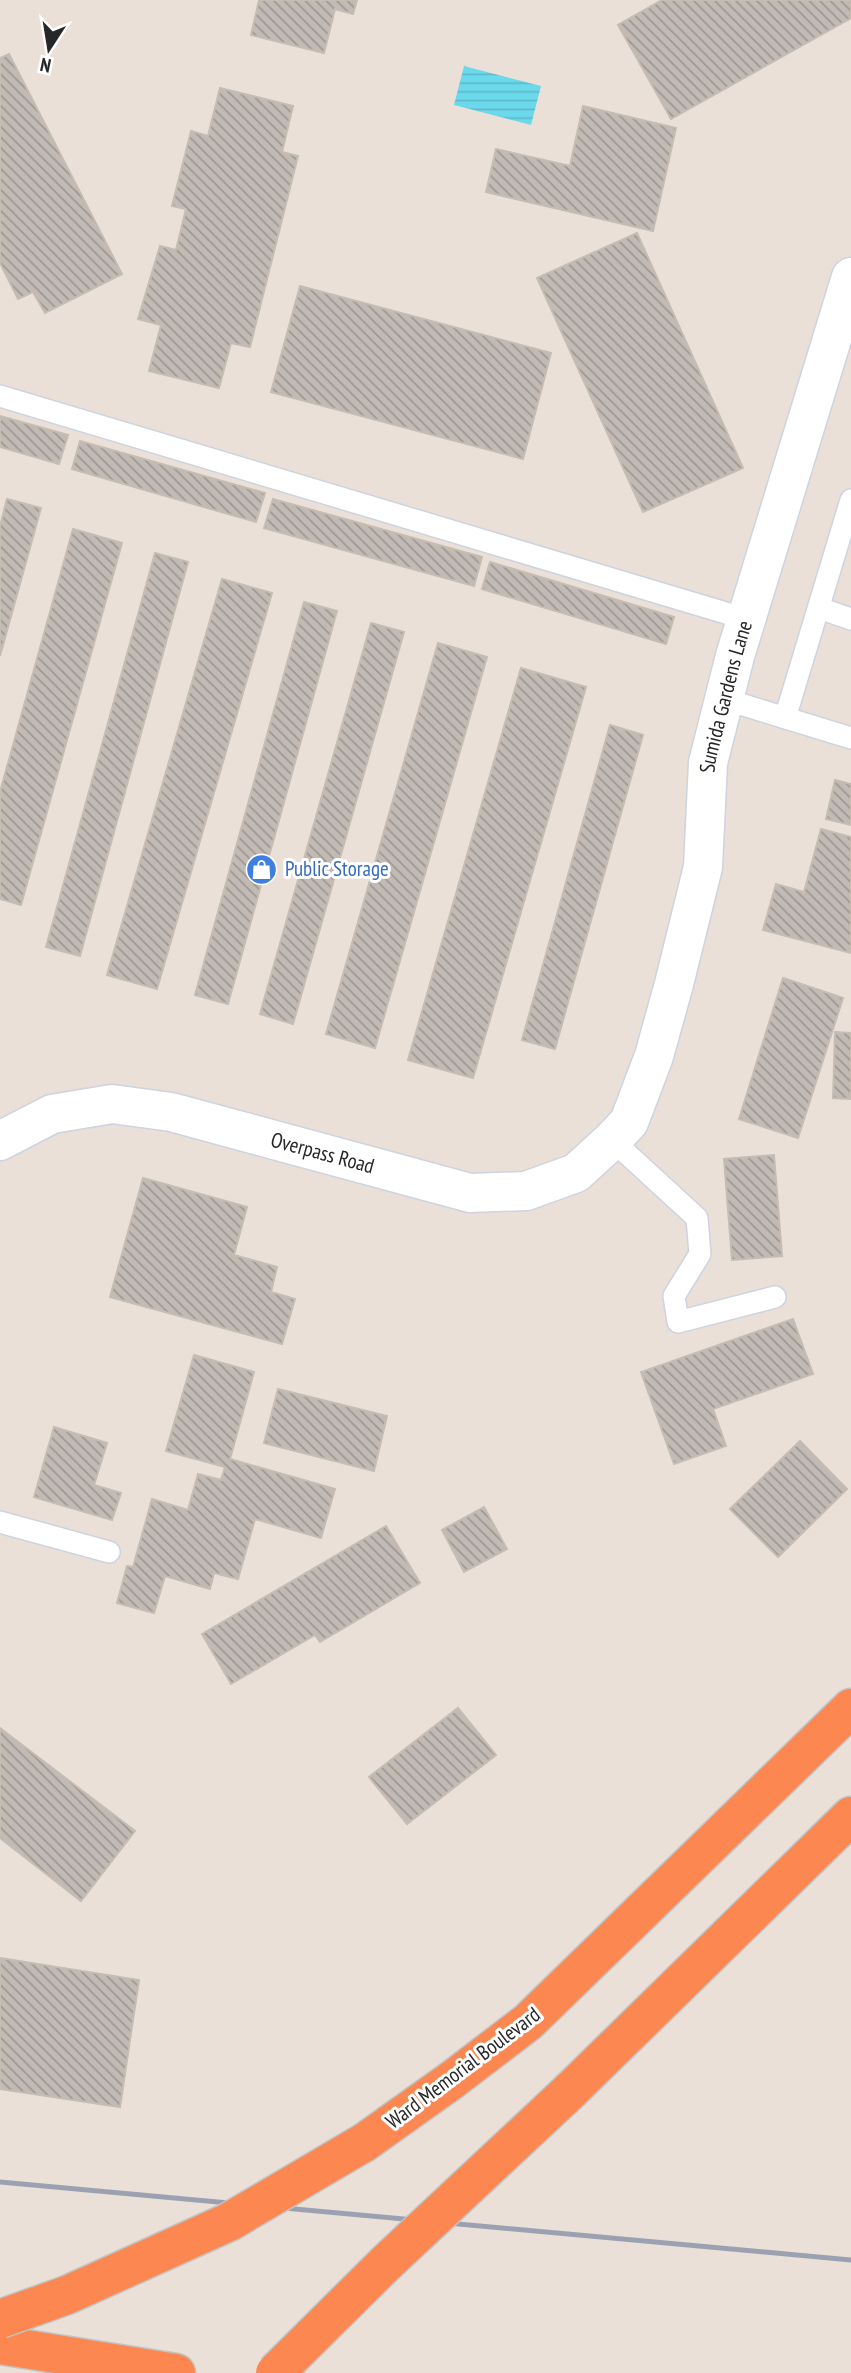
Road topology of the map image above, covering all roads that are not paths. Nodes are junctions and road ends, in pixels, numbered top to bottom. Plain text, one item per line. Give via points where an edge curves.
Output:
1 (851, 277) edge
2 (0, 396) edge
3 (851, 500) edge
4 (819, 608) junction
5 (746, 619) junction
6 (851, 619) edge
7 (724, 699) junction
8 (785, 718) junction
9 (851, 738) edge
10 (621, 1131) junction
11 (0, 1141) edge
12 (775, 1297) dead end
13 (0, 1522) edge
14 (109, 1552) dead end
15 (851, 1708) edge
16 (851, 1816) edge
17 (0, 2319) edge
18 (0, 2346) edge
19 (176, 2373) edge
20 (275, 2373) edge

1 - 5 street, Sumida Gardens Lane
2 - 5 lane
3 - 4 lane
4 - 6 lane
4 - 8 lane
5 - 7 street, Sumida Gardens Lane
7 - 8 lane
7 - 10 street, Sumida Gardens Lane via 708,763 703,867 654,1056
8 - 9 lane
10 - 11 street, Overpass Road via 576,1173 526,1191 470,1193 171,1112 112,1104 52,1114
10 - 12 lane via 697,1218 700,1254 674,1296 678,1322
13 - 14 lane
15 - 17 highway, Ward Memorial Boulevard, bridge via 528,2022 452,2080 365,2141 229,2222 67,2295
16 - 20 highway, bridge
18 - 19 highway

